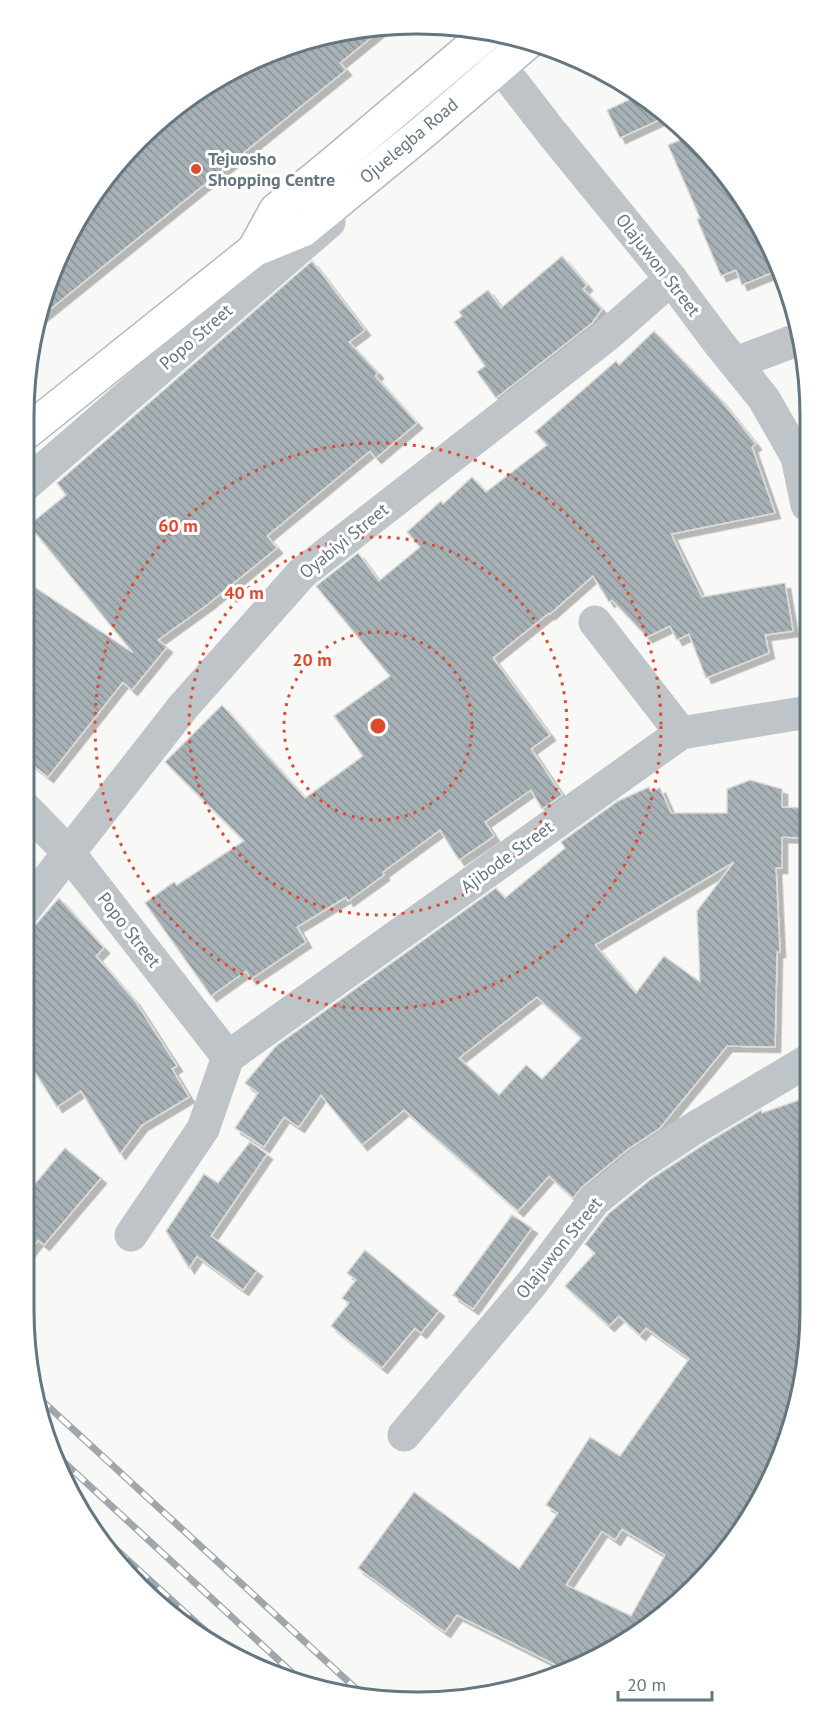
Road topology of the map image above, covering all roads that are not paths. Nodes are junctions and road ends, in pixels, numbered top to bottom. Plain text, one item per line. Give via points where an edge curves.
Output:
1 (480, 40) edge
2 (488, 41) edge
3 (520, 49) edge
4 (501, 65) junction
5 (360, 182) junction
6 (254, 250) junction
7 (671, 279) junction
8 (792, 342) edge
9 (736, 363) junction
10 (35, 425) edge
11 (800, 471) edge
12 (35, 476) edge
13 (595, 622) dead end
14 (800, 713) edge
15 (681, 733) junction
16 (35, 818) edge
17 (68, 852) junction
18 (35, 896) edge
19 (228, 1057) junction
20 (800, 1065) edge
21 (131, 1235) dead end
22 (404, 1435) dead end

1 - 6 main road, Ojuelegba Road via 276,210
2 - 4 street, Olajuwon Street
3 - 4 main road, Ojuelegba Road
4 - 5 main road, Ojuelegba Road
4 - 7 street, Olajuwon Street
5 - 6 main road, Ojuelegba Road via 303,230
5 - 12 street, Popo Street via 336,216
6 - 10 main road, Ojuelegba Road
7 - 9 street, Olajuwon Street
7 - 17 street, Oyabiyi Street via 606,336 302,573 183,707
8 - 9 street
9 - 11 street, Olajuwon Street via 764,399 797,457
13 - 15 street
14 - 15 street, Ajibode Street
15 - 19 street, Ajibode Street
16 - 17 street, Popo Street
17 - 18 street, Oyabiyi Street
17 - 19 street, Popo Street
19 - 21 street via 203,1130
20 - 22 street, Olajuwon Street via 693,1129 594,1201 532,1283

